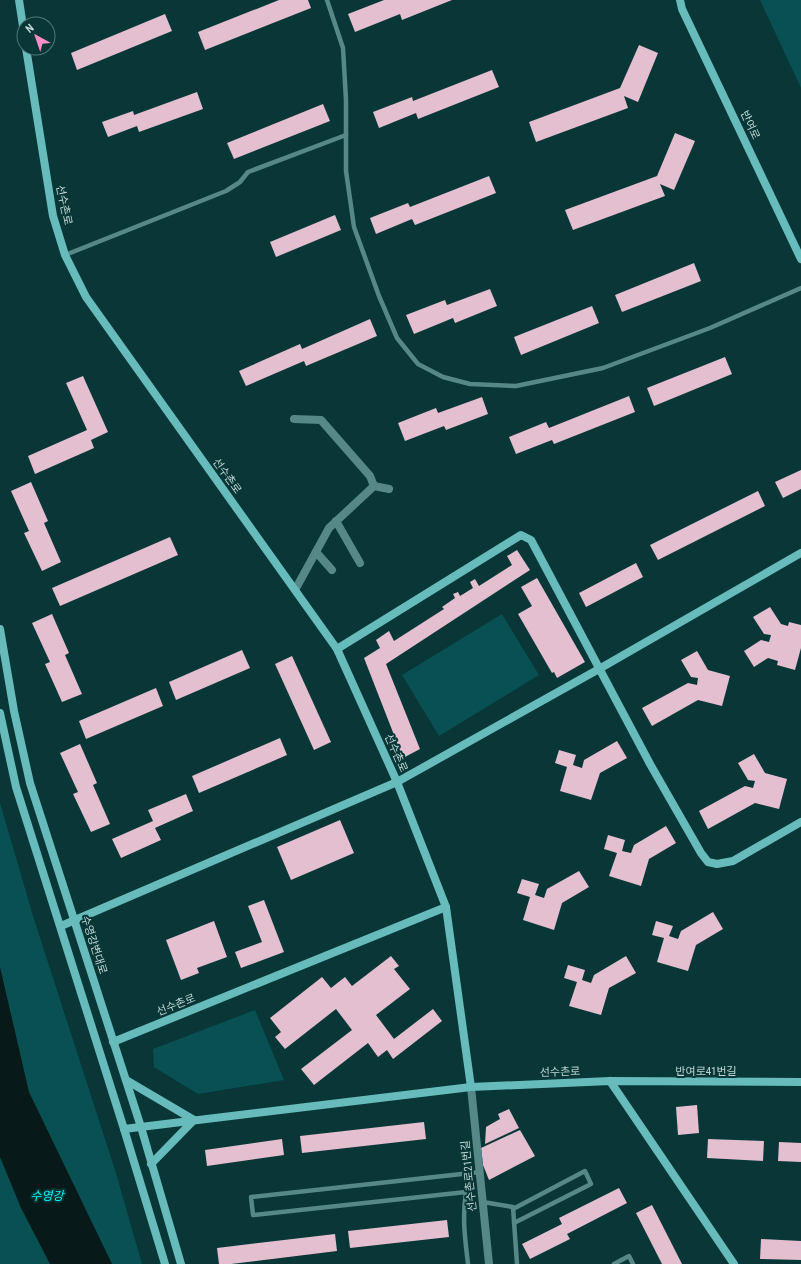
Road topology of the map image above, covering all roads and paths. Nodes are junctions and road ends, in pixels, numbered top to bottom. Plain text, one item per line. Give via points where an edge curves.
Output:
1 (19, 0) edge
2 (327, 0) edge
3 (680, 0) edge
4 (21, 16) edge
5 (27, 56) edge
6 (346, 135) junction
7 (65, 255) junction
8 (801, 259) edge
9 (801, 288) edge
10 (294, 419) dead end
11 (374, 486) junction
12 (389, 489) dead end
13 (336, 521) junction
14 (316, 552) junction
15 (801, 553) edge
16 (360, 563) dead end
17 (332, 570) dead end
18 (295, 590) junction
19 (0, 629) edge
20 (337, 649) junction
21 (599, 669) junction
22 (0, 713) edge
23 (397, 782) junction
24 (801, 822) edge
25 (446, 907) junction
26 (75, 920) junction
27 (60, 926) junction
28 (114, 1042) junction
29 (126, 1080) junction
30 (610, 1081) junction
31 (801, 1082) edge
32 (471, 1087) junction
33 (194, 1120) junction
34 (141, 1127) junction
35 (124, 1129) junction
36 (151, 1164) junction
37 (480, 1172) junction
38 (470, 1174) junction
39 (466, 1192) junction
40 (483, 1202) junction
41 (513, 1209) junction
42 (514, 1224) junction
43 (181, 1263) edge
44 (165, 1264) edge
45 (468, 1264) edge
46 (489, 1264) edge
47 (517, 1264) edge
48 (614, 1264) edge
49 (633, 1264) edge
50 (734, 1264) edge

1 - 4 main road
2 - 6 lane via 343,48
3 - 8 main road, 반여로
5 - 7 main road, 선수촌로 via 53,216
6 - 7 lane via 248,172 240,182 226,191
6 - 9 lane via 346,171 354,226 379,296 397,338 418,364 444,377 470,384 516,386 604,368 710,328
7 - 18 main road, 선수촌로 via 86,297
10 - 11 street via 321,420 370,476
11 - 12 street
11 - 13 street
13 - 14 street via 329,528
13 - 16 street
14 - 17 street
14 - 18 street
15 - 21 main road
18 - 20 main road, 선수촌로
19 - 26 main road, 수영강변대로 via 30,783
20 - 21 main road via 521,535 531,540
20 - 23 main road, 선수촌로
21 - 23 main road
21 - 24 main road via 650,764 708,862 717,864 732,861
22 - 27 main road via 16,787
23 - 25 main road, 선수촌로
23 - 26 main road
25 - 28 main road, 선수촌로
25 - 32 main road, 선수촌로
26 - 27 main road
26 - 28 main road, 수영강변대로
27 - 35 main road
28 - 29 main road, 수영강변대로
29 - 33 main road
29 - 34 main road, 수영강변대로
30 - 31 main road, 반여로41번길
30 - 32 main road, 선수촌로
30 - 50 main road
32 - 33 main road
32 - 37 street, 선수촌로21번길
33 - 34 main road
33 - 36 main road
34 - 35 main road
34 - 36 main road, 수영강변대로
35 - 44 main road
36 - 43 main road, 수영강변대로
37 - 38 lane
37 - 40 street, 선수촌로21번길
38 - 39 lane
38 - 39 lane via 251,1197 254,1215
39 - 45 lane via 463,1217
40 - 41 lane via 512,1206
40 - 46 street, 선수촌로21번길
41 - 42 lane
41 - 42 lane via 585,1171 591,1184
42 - 47 lane
48 - 49 lane via 629,1256

